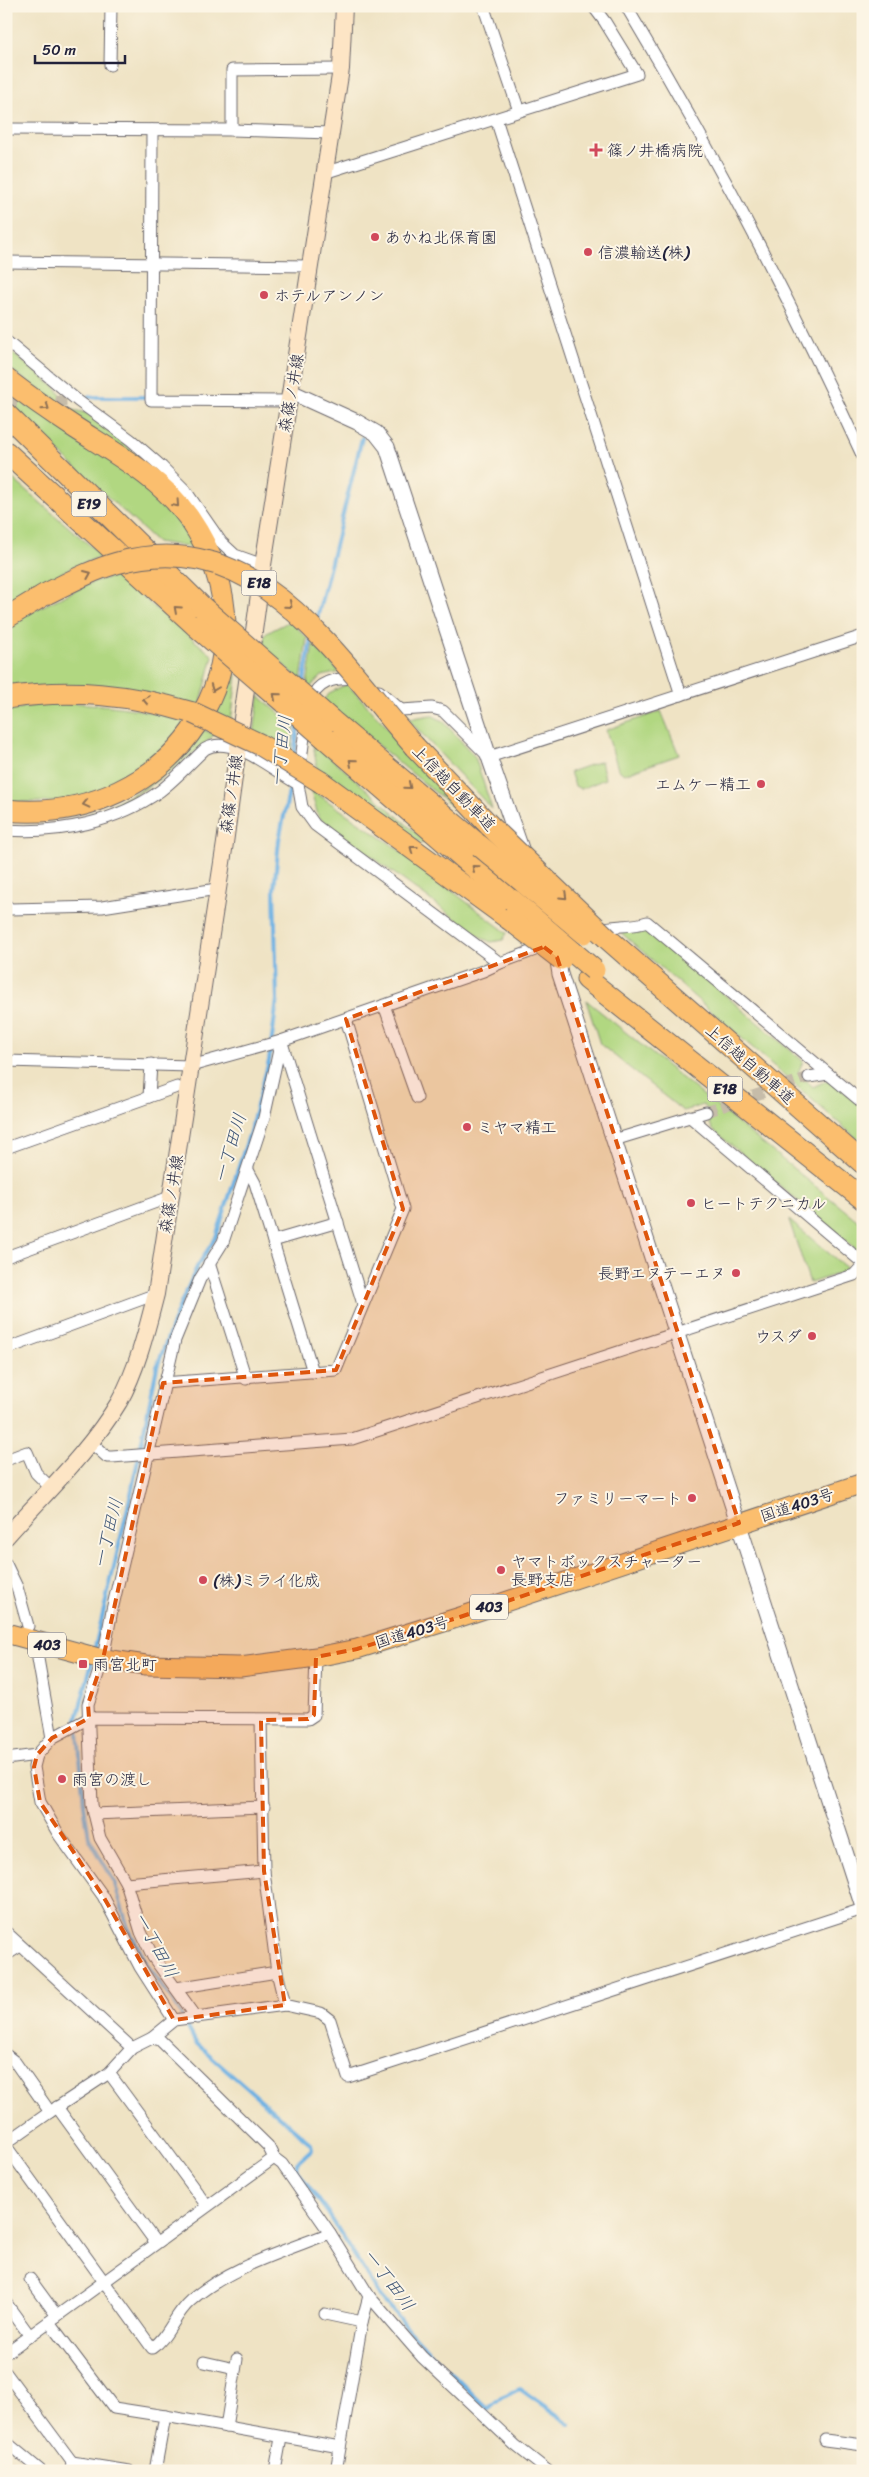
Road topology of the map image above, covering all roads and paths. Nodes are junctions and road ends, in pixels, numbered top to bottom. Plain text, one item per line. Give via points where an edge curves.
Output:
1 (111, 6) edge
2 (344, 6) edge
3 (593, 6) edge
4 (626, 6) edge
5 (484, 8) dead end
6 (110, 65) dead end
7 (341, 69) junction
8 (519, 111) junction
9 (496, 119) junction
10 (6, 129) edge
11 (152, 130) junction
12 (232, 130) junction
13 (331, 133) junction
14 (324, 173) junction
15 (6, 262) edge
16 (151, 263) junction
17 (310, 266) junction
18 (6, 341) edge
19 (6, 379) edge
20 (290, 396) junction
21 (6, 414) edge
22 (6, 425) edge
23 (6, 452) edge
24 (6, 457) edge
25 (863, 457) edge
26 (43, 487) junction
27 (263, 565) junction
28 (166, 587) junction
29 (199, 616) junction
30 (6, 618) edge
31 (863, 636) edge
32 (681, 695) junction
33 (6, 698) edge
34 (328, 730) junction
35 (238, 748) junction
36 (488, 758) junction
37 (293, 781) junction
38 (6, 810) edge
39 (6, 830) edge
40 (217, 889) junction
41 (6, 905) edge
42 (510, 910) junction
43 (555, 943) junction
44 (606, 944) junction
45 (500, 962) junction
46 (384, 1005) junction
47 (346, 1019) junction
48 (276, 1043) junction
49 (6, 1060) edge
50 (151, 1064) junction
51 (191, 1066) junction
52 (828, 1074) junction
53 (809, 1076) tunnel mouth
54 (178, 1087) dead end
55 (149, 1097) junction
56 (417, 1098) dead end
57 (863, 1103) edge
58 (706, 1112) tunnel mouth
59 (689, 1116) junction
60 (614, 1140) junction
61 (6, 1148) edge
62 (863, 1163) edge
63 (863, 1168) edge
64 (248, 1170) junction
65 (170, 1197) junction
66 (863, 1198) edge
67 (338, 1222) junction
68 (273, 1241) junction
69 (6, 1257) edge
70 (209, 1263) junction
71 (863, 1264) edge
72 (156, 1294) junction
73 (363, 1304) junction
74 (676, 1332) junction
75 (6, 1349) edge
76 (313, 1372) junction
77 (246, 1379) junction
78 (163, 1383) junction
79 (90, 1442) junction
80 (142, 1454) junction
81 (6, 1460) edge
82 (863, 1483) edge
83 (50, 1487) junction
84 (739, 1523) junction
85 (6, 1537) edge
86 (6, 1564) edge
87 (28, 1626) dead end
88 (6, 1633) edge
89 (316, 1657) junction
90 (96, 1658) junction
91 (38, 1659) dead end
92 (261, 1720) junction
93 (80, 1722) junction
94 (52, 1738) junction
95 (37, 1755) junction
96 (6, 1759) edge
97 (264, 1807) junction
98 (94, 1814) junction
99 (264, 1871) junction
100 (126, 1883) junction
101 (863, 1908) edge
102 (6, 1932) edge
103 (20, 1946) junction
104 (6, 1955) edge
105 (278, 1972) junction
106 (176, 1988) junction
107 (285, 2006) junction
108 (185, 2019) junction
109 (152, 2038) junction
110 (132, 2048) junction
111 (6, 2055) edge
112 (109, 2073) junction
113 (53, 2109) junction
114 (6, 2145) edge
115 (274, 2158) junction
116 (207, 2206) junction
117 (330, 2234) junction
118 (156, 2243) junction
119 (30, 2279) dead end
120 (104, 2282) junction
121 (370, 2296) junction
122 (6, 2303) edge
123 (325, 2314) dead end
124 (53, 2319) junction
125 (362, 2322) junction
126 (30, 2336) junction
127 (6, 2353) edge
128 (204, 2362) dead end
129 (6, 2373) edge
130 (165, 2416) junction
131 (226, 2427) junction
132 (281, 2438) junction
133 (825, 2440) dead end
134 (6, 2442) edge
135 (863, 2445) edge
136 (340, 2447) junction
137 (72, 2467) edge
138 (41, 2471) edge
139 (129, 2471) edge
140 (155, 2471) edge
141 (275, 2471) edge
142 (336, 2471) edge
143 (548, 2471) edge

1 - 6 street
2 - 7 main road, 森篠ノ井線
3 - 8 street via 637,74
4 - 25 street via 758,245 822,368
5 - 8 street
7 - 12 street via 232,70
7 - 13 main road, 森篠ノ井線
8 - 9 street
9 - 14 street
9 - 32 street
10 - 11 street
11 - 12 street
11 - 16 street
12 - 13 street
13 - 14 main road, 森篠ノ井線
14 - 17 main road, 森篠ノ井線
15 - 16 street
16 - 17 street
16 - 20 street via 151,400
17 - 20 main road, 森篠ノ井線
18 - 27 street via 75,401 131,440 186,490 221,542 235,555
19 -> 38 highway via 136,468 175,502 188,517 210,555 224,616 216,681 198,722 153,773 91,804 63,809
20 - 27 main road, 森篠ノ井線
20 - 36 street via 357,422 376,433 387,447
21 - 29 highway
22 - 28 highway, E19
23 - 26 highway, E19
24 - 26 highway
26 - 28 highway, E19
27 - 35 main road, 森篠ノ井線
28 - 29 highway, 上信越自動車道 / E18
29 - 34 highway, 上信越自動車道 / E18, bridge
30 -> 44 highway, 上信越自動車道 / E18, bridge via 44,595 99,569 137,559 187,558 239,572 273,592 311,625 415,748
31 - 32 street
32 - 36 street
42 -> 33 highway, 上信越自動車道 / E18, bridge via 321,782 259,744 193,713 158,702 95,692
42 -> 34 highway, 上信越自動車道 / E18
34 -> 44 highway, 上信越自動車道 / E18, bridge
35 - 37 street
35 - 39 street via 213,744 160,791 110,817 70,827
35 - 40 main road, 森篠ノ井線
36 - 37 street via 442,711 432,708 401,710 367,680 341,678 328,681 311,696
36 - 43 street
37 - 45 street via 302,808 316,825
40 - 41 street via 102,907 10,909
40 - 51 main road, 森篠ノ井線
42 - 66 highway, 上信越自動車道 / E18, bridge
43 - 45 street
43 - 52 street via 606,927 647,922
43 - 60 street via 560,974
44 - 62 highway, 上信越自動車道 / E18
44 - 63 highway, 上信越自動車道 / E18
45 - 46 street via 483,971
46 - 47 street
46 - 56 street
47 - 48 street
47 - 73 street via 403,1209
48 - 51 street
48 - 64 street via 264,1118
48 - 67 street
49 - 50 street
50 - 51 street
50 - 55 street
51 - 65 main road, 森篠ノ井線
52 - 53 street
52 - 57 street
54 - 55 street
55 - 61 street
58 - 59 street
59 - 60 street
59 - 71 street
60 - 74 street
64 - 68 street
64 - 70 street via 223,1242
65 - 69 street
65 - 72 main road, 森篠ノ井線
67 - 68 street
67 - 73 street
68 - 76 street
70 - 77 street
70 - 78 street via 175,1340
71 - 74 street via 854,1274
72 - 75 street
72 - 79 main road, 森篠ノ井線 via 145,1336 119,1401
73 - 76 street via 336,1370
74 - 80 street via 352,1439
74 - 84 street
76 - 77 street
77 - 78 street
78 - 80 street
79 - 80 street via 107,1457
79 - 83 main road, 森篠ノ井線
80 - 90 street via 112,1610
81 - 83 street via 27,1452 36,1474
82 - 84 highway, 国道403号 / 403
83 - 85 main road, 森篠ノ井線
84 - 89 highway, 国道403号 / 403 via 357,1649
84 - 101 street
86 - 87 street via 17,1586
88 - 90 highway, 国道403号 / 403
89 - 90 highway, 国道403号 / 403 via 208,1667 146,1665
89 - 92 street via 314,1715 308,1719
90 - 93 street via 88,1704
91 - 94 street
92 - 93 street
92 - 97 street
93 - 94 street
93 - 98 street
94 - 95 street
95 - 96 street
95 - 108 street via 34,1767 40,1802 59,1835 103,1896 140,1968
97 - 98 street
97 - 99 street
98 - 100 street via 100,1838
99 - 100 street
99 - 105 street
100 - 106 street via 141,1932 153,1957
101 - 107 street via 348,2077 330,2020 321,2013
102 - 103 street
103 - 104 street
103 - 110 street
105 - 106 street
105 - 107 street
106 - 108 street
107 - 108 street
108 - 109 street
109 - 110 street
109 - 115 street via 160,2040 222,2099 268,2146
110 - 112 street
111 - 113 street
112 - 113 street
112 - 116 street
113 - 114 street
113 - 118 street
114 - 120 street
115 - 116 street
115 - 117 street via 282,2164
116 - 118 street
117 - 120 street via 231,2272 176,2315 164,2338 152,2348
117 - 121 street
118 - 120 street
119 - 124 street
120 - 124 street
121 - 125 street
121 - 143 street via 422,2357 515,2445
122 - 126 street
123 - 125 street
124 - 126 street
124 - 130 street via 114,2408
125 - 136 street
126 - 127 street
128 - 131 street via 236,2364
129 - 137 street
130 - 131 street
130 - 140 street
131 - 132 street
132 - 136 street
132 - 141 street
133 - 135 street
134 - 138 street
136 - 142 street
137 - 139 street

